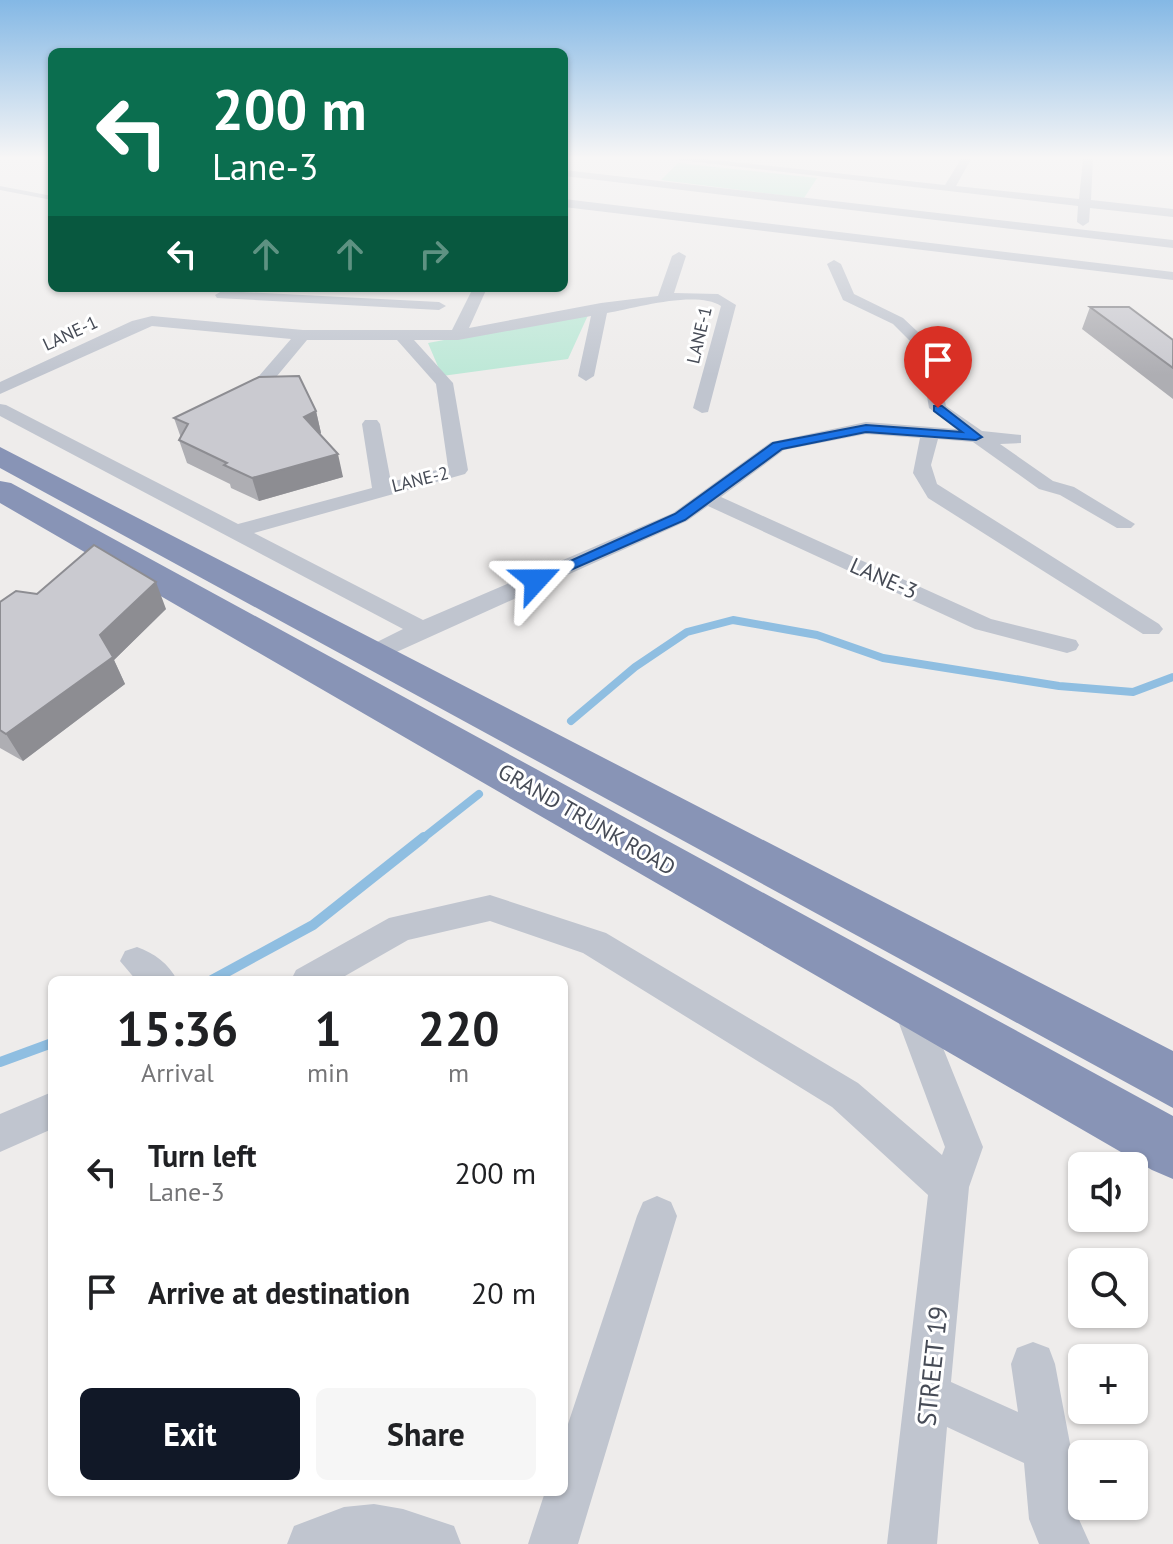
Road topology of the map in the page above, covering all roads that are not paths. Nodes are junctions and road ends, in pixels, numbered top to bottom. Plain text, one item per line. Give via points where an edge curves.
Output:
1 (888, 231) edge
2 (1035, 231) edge
3 (1082, 234) junction
4 (1173, 244) edge
5 (679, 256) dead end
6 (834, 264) dead end
7 (1076, 264) junction
8 (1173, 276) edge
9 (1132, 287) dead end
10 (228, 292) edge
11 (378, 292) edge
12 (478, 292) edge
13 (665, 297) junction
14 (207, 301) junction
15 (371, 304) junction
16 (439, 306) dead end
17 (601, 307) junction
18 (163, 320) junction
19 (303, 335) junction
20 (458, 335) junction
21 (402, 336) junction
22 (586, 376) dead end
23 (261, 384) edge
24 (0, 389) edge
25 (702, 408) dead end
26 (0, 409) edge
27 (371, 424) dead end
28 (931, 433) junction
29 (976, 437) junction
30 (0, 439) edge
31 (1014, 439) dead end
32 (0, 456) edge
33 (382, 489) junction
34 (23, 491) edge
35 (706, 498) junction
36 (1124, 524) dead end
37 (238, 531) junction
38 (294, 615) junction
39 (422, 629) junction
40 (1151, 629) dead end
41 (1067, 645) dead end
42 (370, 656) junction
43 (350, 966) edge
44 (320, 976) edge
45 (907, 1001) junction
46 (1173, 1081) edge
47 (48, 1112) edge
48 (0, 1133) edge
49 (1173, 1149) edge
50 (949, 1187) junction
51 (657, 1216) dead end
52 (1033, 1364) dead end
53 (930, 1396) junction
54 (1047, 1449) junction
55 (312, 1544) edge
56 (436, 1544) edge
57 (553, 1544) edge
58 (912, 1544) edge
59 (1065, 1544) edge

1 - 7 street
2 - 3 street
3 - 4 street
3 - 7 street
5 - 13 street
6 - 29 street via 848,297 898,321 927,349 938,408
7 - 8 street
7 - 9 street via 1079,273
10 - 14 street
11 - 15 street
12 - 20 street
13 - 17 street, LANE-1
13 - 25 street, LANE-1 via 718,298 729,305
14 - 15 street
14 - 18 street
15 - 16 street
17 - 20 street, LANE-1
17 - 22 street
18 - 19 street, LANE-1
18 - 24 street, LANE-1 via 137,324
19 - 21 street, LANE-1
19 - 23 street
20 - 21 street, LANE-1
21 - 33 street, LANE-2 via 444,383 459,464 458,470
26 - 37 street
27 - 33 street
28 - 29 street
28 - 35 street via 866,428 778,446
28 - 40 street via 921,470 935,494
29 - 31 street
29 - 36 street via 1046,485 1067,491
30 - 38 highway, GRAND TRUNK ROAD via 109,492 195,542
32 - 34 highway, GRAND TRUNK ROAD
33 - 37 street, LANE-2
34 - 38 highway, GRAND TRUNK ROAD
34 - 45 highway, GRAND TRUNK ROAD
35 - 39 street via 680,517
35 - 41 street, LANE-3 via 983,624
37 - 39 street
38 - 42 highway, GRAND TRUNK ROAD
39 - 42 street
42 - 46 highway, GRAND TRUNK ROAD
43 - 44 street
43 - 50 street via 400,928 490,908 594,943 845,1095
45 - 49 highway, GRAND TRUNK ROAD
45 - 50 street, STREET 19 via 964,1147
47 - 48 street
50 - 53 street, STREET 19
51 - 57 street
52 - 54 street
53 - 54 street
53 - 58 street, STREET 19
54 - 59 street via 1053,1519
55 - 56 street via 338,1531 388,1528

